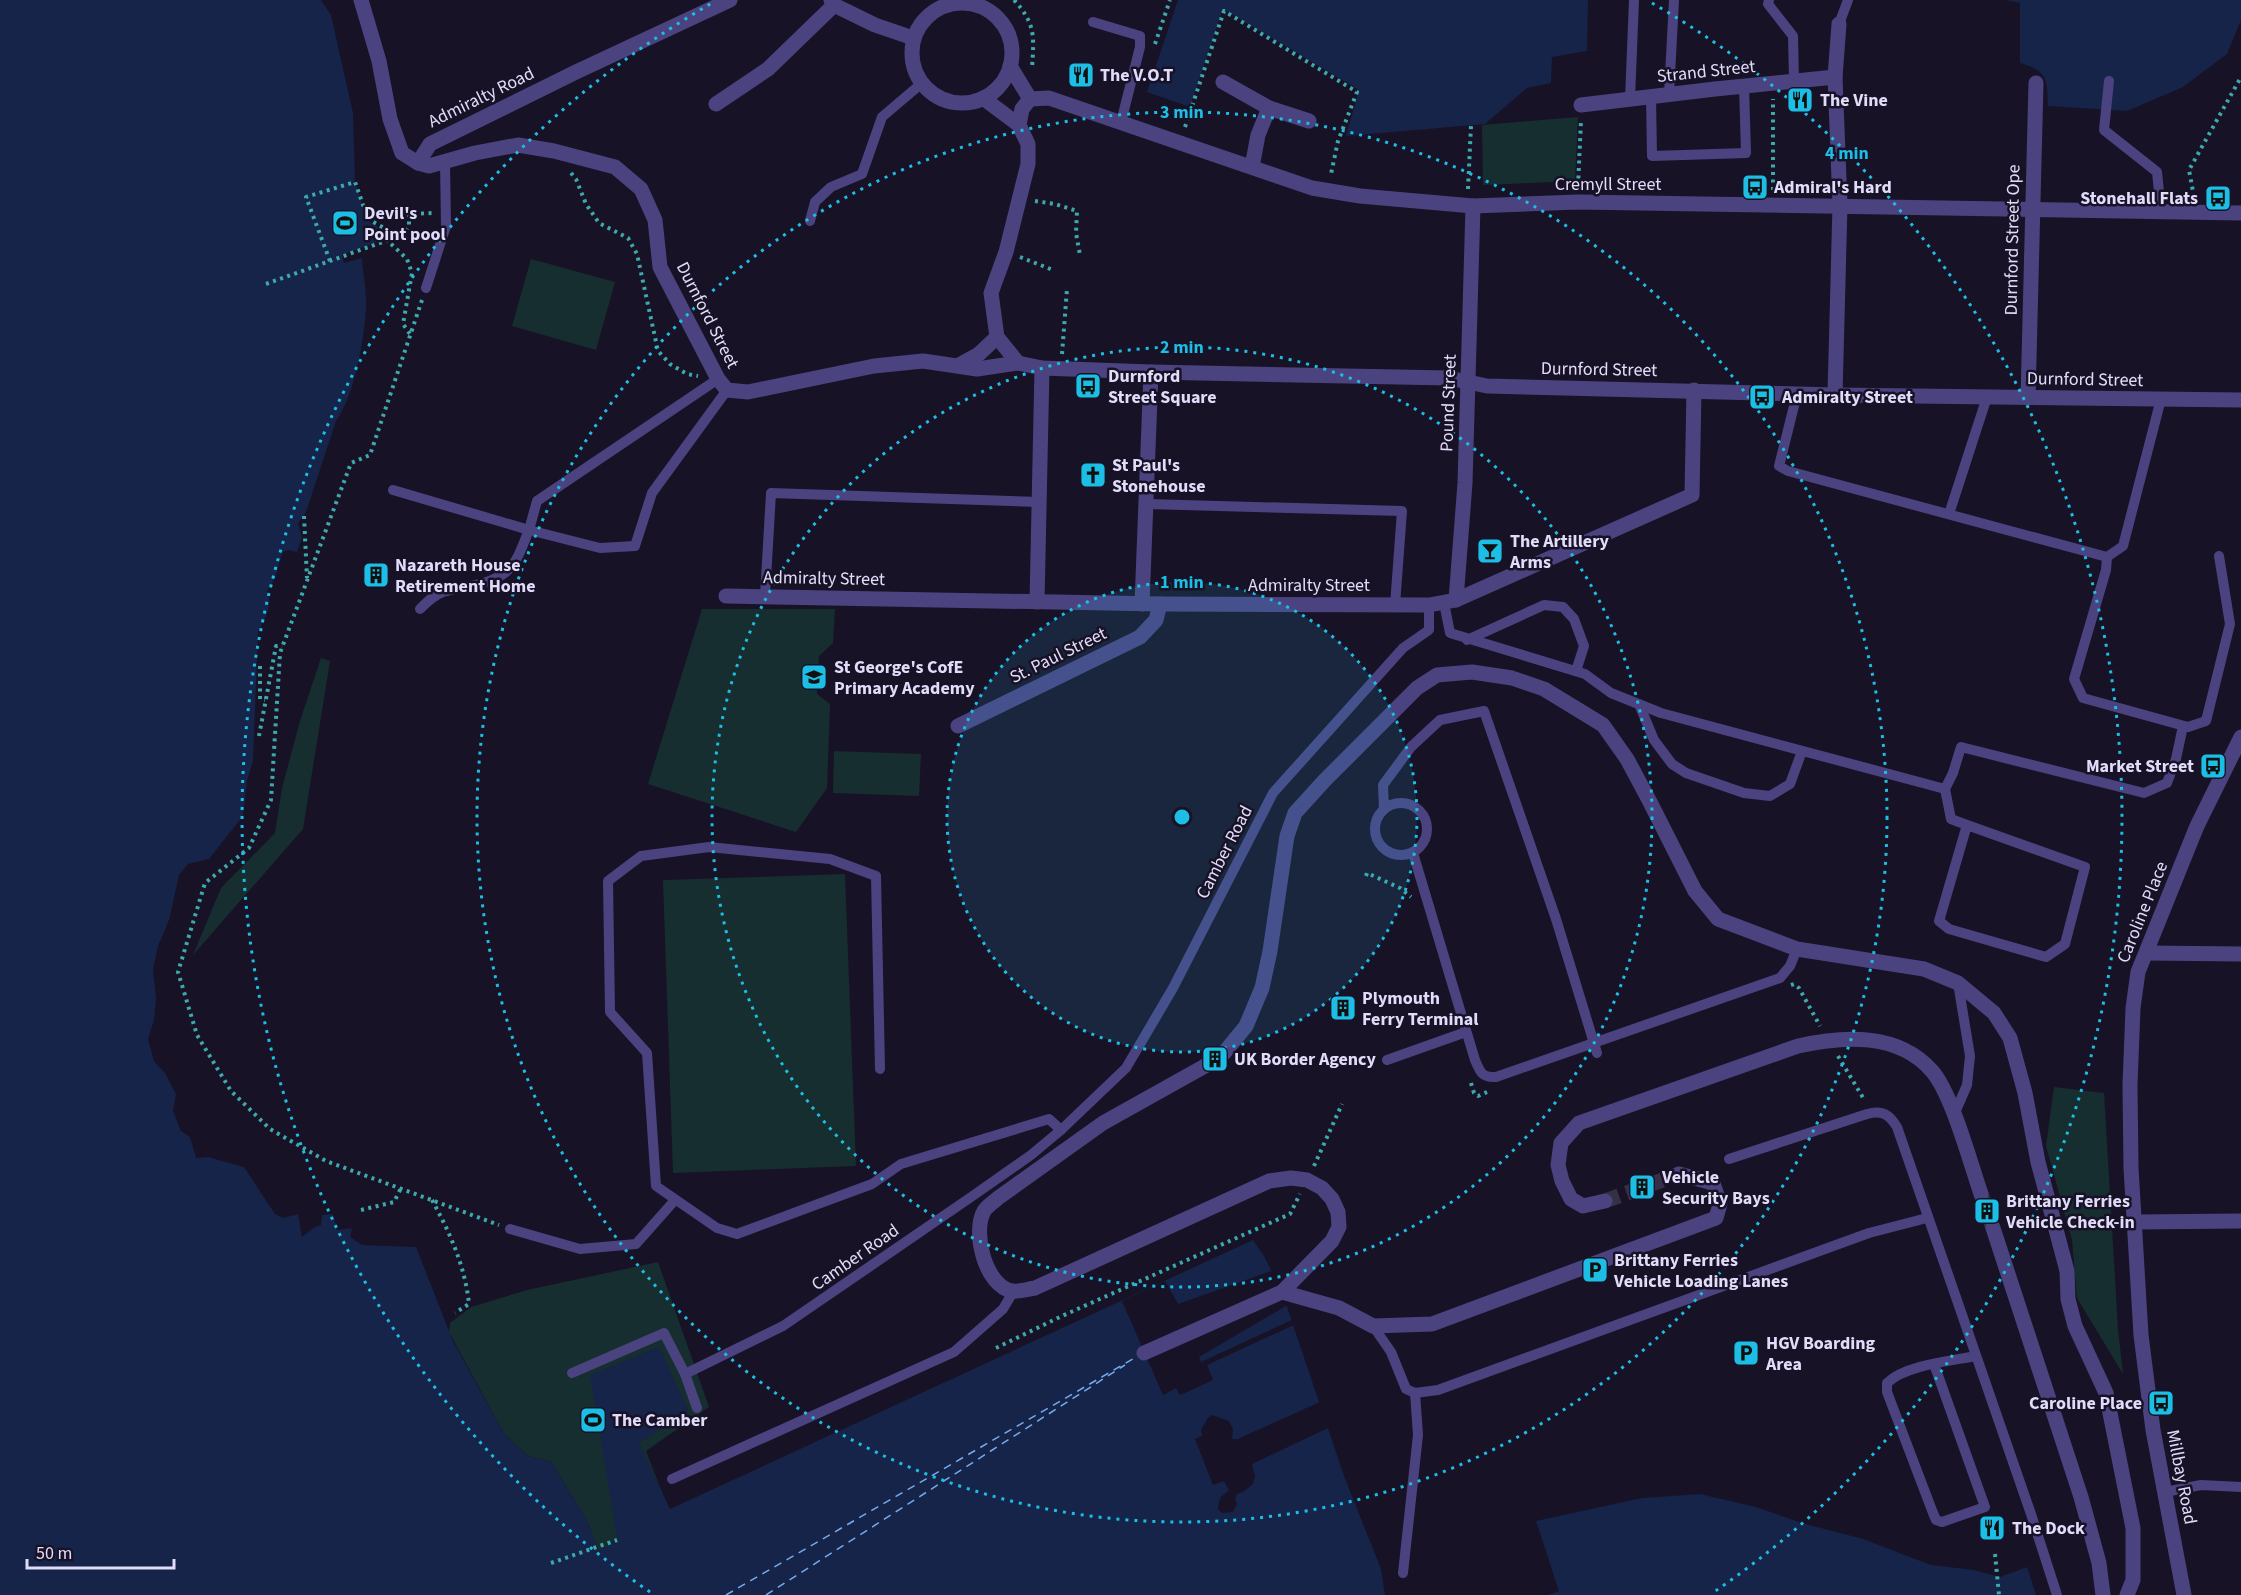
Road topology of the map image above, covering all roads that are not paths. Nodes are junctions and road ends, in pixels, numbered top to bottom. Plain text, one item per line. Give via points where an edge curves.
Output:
1 (361, 0) edge
2 (730, 0) edge
3 (1634, 0) edge
4 (1674, 0) edge
5 (1769, 0) edge
6 (1848, 0) edge
7 (833, 3) edge
8 (1093, 22) dead end
9 (1839, 24) joint
10 (913, 38) junction
11 (1010, 66) junction
12 (1834, 77) junction
13 (1794, 81) junction
14 (2109, 81) dead end
15 (1223, 82) dead end
16 (922, 83) junction
17 (2036, 83) dead end
18 (1744, 86) junction
19 (1669, 94) junction
20 (1651, 96) junction
21 (983, 98) junction
22 (1030, 99) junction
23 (1630, 99) junction
24 (716, 104) dead end
25 (1581, 105) road end
26 (1269, 108) junction
27 (1309, 121) dead end
28 (1121, 122) junction
29 (1019, 125) junction
30 (417, 163) junction
31 (445, 163) junction
32 (1252, 167) junction
33 (1470, 205) junction
34 (1840, 205) junction
35 (2031, 209) junction
36 (2161, 212) junction
37 (2241, 213) edge
38 (810, 220) dead end
39 (426, 288) road end
40 (997, 337) junction
41 (1018, 363) junction
42 (959, 365) junction
43 (1042, 368) junction
44 (1151, 372) junction
45 (1469, 382) junction
46 (722, 384) junction
47 (1694, 390) junction
48 (1797, 394) junction
49 (1835, 395) junction
50 (1987, 398) junction
51 (2028, 398) junction
52 (2160, 399) junction
53 (2241, 400) edge
54 (393, 490) dead end
55 (1038, 502) junction
56 (1147, 504) junction
57 (1949, 514) junction
58 (528, 530) junction
59 (2219, 556) dead end
60 (2107, 557) junction
61 (726, 596) dead end
62 (765, 597) junction
63 (1037, 602) junction
64 (1443, 603) junction
65 (1142, 604) junction
66 (1160, 604) junction
67 (1395, 605) junction
68 (420, 609) dead end
69 (1467, 639) junction
70 (1576, 671) junction
71 (1639, 704) junction
72 (958, 726) dead end
73 (2183, 726) junction
74 (2241, 737) edge
75 (1802, 751) junction
76 (1945, 789) junction
77 (1384, 809) junction
78 (1967, 825) junction
79 (1413, 853) junction
80 (1797, 949) junction
81 (2146, 953) junction
82 (2241, 954) edge
83 (1959, 983) junction
84 (1466, 1032) junction
85 (1593, 1042) junction
86 (1224, 1053) tunnel mouth
87 (1598, 1053) dead end
88 (1387, 1060) dead end
89 (1205, 1066) tunnel mouth
90 (880, 1069) dead end
91 (1954, 1115) junction
92 (1061, 1130) junction
93 (1729, 1159) dead end
94 (1679, 1174) tunnel mouth
95 (1981, 1194) tunnel mouth
96 (675, 1200) junction
97 (1605, 1201) tunnel mouth
98 (1927, 1218) junction
99 (2241, 1221) edge
100 (2134, 1222) junction
101 (1994, 1228) tunnel mouth
102 (510, 1229) road end
103 (1013, 1292) junction
104 (1282, 1292) junction
105 (1373, 1326) junction
106 (1144, 1353) dead end
107 (1976, 1356) junction
108 (1934, 1364) junction
109 (572, 1373) dead end
110 (685, 1374) junction
111 (1415, 1393) junction
112 (697, 1408) dead end
113 (672, 1479) dead end
114 (2241, 1487) edge
115 (2165, 1492) junction
116 (1403, 1573) dead end
117 (2057, 1595) edge
118 (2103, 1595) edge
119 (2127, 1595) edge
120 (2184, 1595) edge

1 - 30 street via 379,61 390,119 402,153
2 - 30 street, Admiralty Road via 430,144
3 - 23 lane
4 - 19 lane
5 - 13 lane via 1768,4 1793,36
6 - 9 lane
7 - 10 street via 875,25
7 - 24 street via 768,69
8 - 28 lane via 1140,36
9 - 12 street
10 - 11 street via 935,11 959,3 976,5 1006,28 1011,45
10 - 16 street via 915,70
11 - 21 street via 1003,82
11 - 22 street
12 - 13 street, Strand Street
12 - 34 street
13 - 18 street, Strand Street
14 - 36 lane via 2104,130 2157,172
15 - 26 street
16 - 21 street via 944,100 961,103
16 - 38 lane via 882,117 862,174 831,187 815,202
17 - 35 street, Durnford Street Ope
18 - 19 street, Strand Street
18 - 20 lane via 1746,153 1652,156
19 - 20 street, Strand Street
20 - 23 street, Strand Street
21 - 29 street
22 - 28 street, Cremyll Street via 1049,98
22 - 29 street via 1022,109
23 - 25 street, Strand Street
26 - 27 street
26 - 32 street via 1258,135
28 - 32 street, Cremyll Street
29 - 40 street via 1028,144 1028,164 1006,252 991,293
30 - 31 street, Durnford Street
31 - 39 lane via 446,226
31 - 46 street, Durnford Street via 518,145 615,167 641,189 655,220 660,267
32 - 33 street, Cremyll Street via 1312,188
33 - 34 street, Cremyll Street
33 - 45 street, Pound Street
34 - 35 street, Cremyll Street
34 - 49 street
35 - 36 street, Cremyll Street
35 - 51 street, Durnford Street Ope
36 - 37 street, Cremyll Street
40 - 41 street
40 - 42 street via 979,354
41 - 42 street, Durnford Street via 977,369
41 - 43 street, Durnford Street
42 - 46 street, Durnford Street via 923,361 874,366 748,392
43 - 44 street, Durnford Street
43 - 55 street
44 - 45 street, Durnford Street via 1449,378
44 - 56 street
45 - 47 street, Durnford Street via 1487,386
45 - 64 street, Pound Street via 1465,483
46 - 58 lane via 537,501
46 - 58 lane via 652,494 634,546 600,548
47 - 48 street, Durnford Street
47 - 64 street, Admiralty Street via 1692,495
48 - 49 street, Durnford Street
48 - 57 lane via 1779,466
49 - 50 street, Durnford Street
50 - 51 street, Durnford Street
50 - 57 lane
51 - 52 street, Durnford Street
52 - 53 street, Durnford Street
52 - 60 lane via 2123,546
54 - 58 lane
55 - 62 lane via 771,493
55 - 63 street
56 - 65 street
56 - 67 lane via 1402,511
57 - 60 lane
58 - 68 lane via 507,571 490,581 442,592
59 - 73 lane via 2230,624 2206,721
60 - 73 lane via 2074,679 2083,698
61 - 62 street, Admiralty Street
62 - 63 street, Admiralty Street
63 - 65 street, Admiralty Street
64 - 67 street, Admiralty Street
64 - 69 lane via 1450,633
64 - 92 lane, Camber Road via 1429,630 1403,648 1273,793 1173,988 1126,1068
65 - 66 street, Admiralty Street
66 - 67 street, Admiralty Street
66 - 72 street, St. Paul Street via 1156,620 1140,636
69 - 70 lane
69 - 70 lane via 1544,605 1563,607 1574,619 1584,646
70 - 71 lane via 1611,693
71 - 75 lane
71 - 75 lane via 1654,740 1672,764 1686,773 1744,793 1770,796 1790,784
73 - 76 lane via 2167,783 2144,793 1961,747
74 - 81 street, Caroline Place via 2197,826
75 - 76 lane
76 - 78 lane via 1951,819
77 - 79 lane via 1376,820 1376,838 1387,852 1397,856
77 - 79 lane via 1394,803 1411,804 1421,811 1428,829 1425,840
77 - 85 lane via 1383,785 1412,747 1440,720 1484,711 1556,919
78 - 78 lane via 2085,867 2065,944 2046,957 1949,929 1939,921
79 - 84 lane
80 - 83 street via 1924,969
80 - 85 lane via 1780,978
80 - 86 street via 1718,919 1695,891 1627,759 1603,725 1544,689 1512,678 1472,672 1437,675 1417,688 1295,813 1287,836 1262,988 1246,1026
81 - 82 street
81 - 100 street, Caroline Place via 2138,972 2133,1008 2130,1119
83 - 91 lane via 1970,1056 1967,1085
83 - 119 street via 1994,1013 2010,1038 2067,1271 2068,1299 2075,1326 2096,1367 2108,1403 2133,1528 2133,1580
84 - 85 lane via 1480,1072 1487,1077
84 - 88 lane
85 - 87 lane
89 - 103 street via 1103,1123 984,1211 979,1232 981,1250 993,1277
90 - 96 lane via 876,876 830,859 709,847 641,856 608,881 610,1012 647,1053 656,1186
91 - 95 street
91 - 97 street via 1932,1070 1893,1045 1850,1038 1798,1046 1579,1123 1561,1143 1558,1165 1562,1181 1571,1199 1583,1206
92 - 96 lane via 1049,1119 901,1164 872,1184 737,1234 717,1228
92 - 110 lane, Camber Road via 1031,1155 783,1326
93 - 98 lane via 1878,1111 1890,1116 1897,1127
94 - 105 street via 1713,1183 1720,1204 1716,1218 1432,1324
96 - 102 lane via 636,1244 580,1249
98 - 107 lane
98 - 111 lane via 1869,1233 1482,1375
99 - 100 street
100 - 115 street, Millbay Road via 2146,1393
101 - 118 street via 2081,1497 2099,1563
103 - 104 street via 1035,1288 1269,1181 1307,1180 1332,1199 1339,1227 1332,1241
103 - 113 lane via 1003,1309 954,1352
104 - 105 street via 1339,1308
104 - 106 street
105 - 111 lane via 1391,1352 1406,1389
107 - 108 lane
107 - 117 lane
108 - 108 lane via 1892,1378 1887,1383 1887,1392 1933,1514 1942,1522 1985,1507
109 - 110 lane via 664,1333
110 - 112 lane
111 - 116 lane via 1418,1435
114 - 115 lane via 2201,1485
115 - 120 street, Millbay Road

